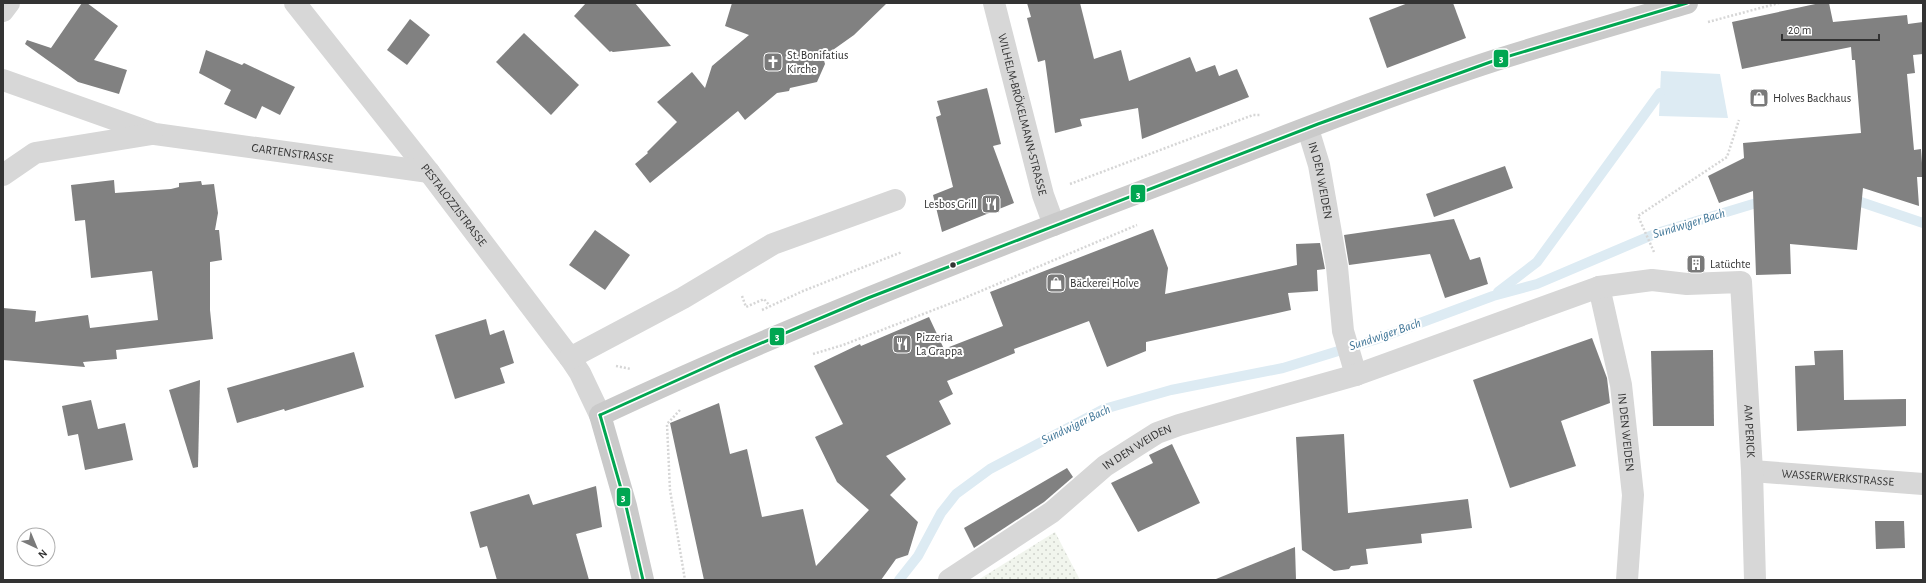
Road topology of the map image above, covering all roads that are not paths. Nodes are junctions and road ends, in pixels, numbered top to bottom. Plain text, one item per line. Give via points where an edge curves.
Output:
1 (9, 3) edge
2 (295, 3) edge
3 (994, 3) edge
4 (1687, 3) edge
5 (3, 11) edge
6 (3, 80) edge
7 (1308, 129) junction
8 (155, 134) junction
9 (429, 172) junction
10 (3, 175) edge
11 (896, 200) dead end
12 (1054, 225) junction
13 (1741, 282) joint
14 (1599, 287) junction
15 (570, 358) junction
16 (1354, 370) junction
17 (600, 415) junction
18 (1752, 471) junction
19 (1923, 484) edge
20 (643, 580) edge
21 (949, 580) edge
22 (1627, 580) edge
23 (1755, 580) edge

1 - 5 street
2 - 9 street, PESTALOZZISTRASSE
3 - 12 street, WILHELM-BRÖKELMANN-STRASSE via 1043,196
4 - 7 main road via 1497,60
6 - 8 street, GARTENSTRASSE
7 - 12 main road
7 - 16 street, IN DEN WEIDEN via 1320,165 1336,259 1343,331
8 - 9 street, GARTENSTRASSE
8 - 10 street, GARTENSTRASSE via 35,153
9 - 15 street, PESTALOZZISTRASSE
11 - 15 street via 773,244 683,298
12 - 17 main road via 844,307
13 - 14 street, IN DEN WEIDEN via 1687,284 1652,280
13 - 18 street, AM PERICK
14 - 16 street, IN DEN WEIDEN
14 - 22 street, IN DEN WEIDEN via 1621,385 1633,494
15 - 17 street, PESTALOZZISTRASSE
16 - 21 street, IN DEN WEIDEN via 1157,433 1105,466 1052,512
17 - 20 main road via 626,506
18 - 19 street, WASSERWERKSTRASSE
18 - 23 street, AM PERICK

